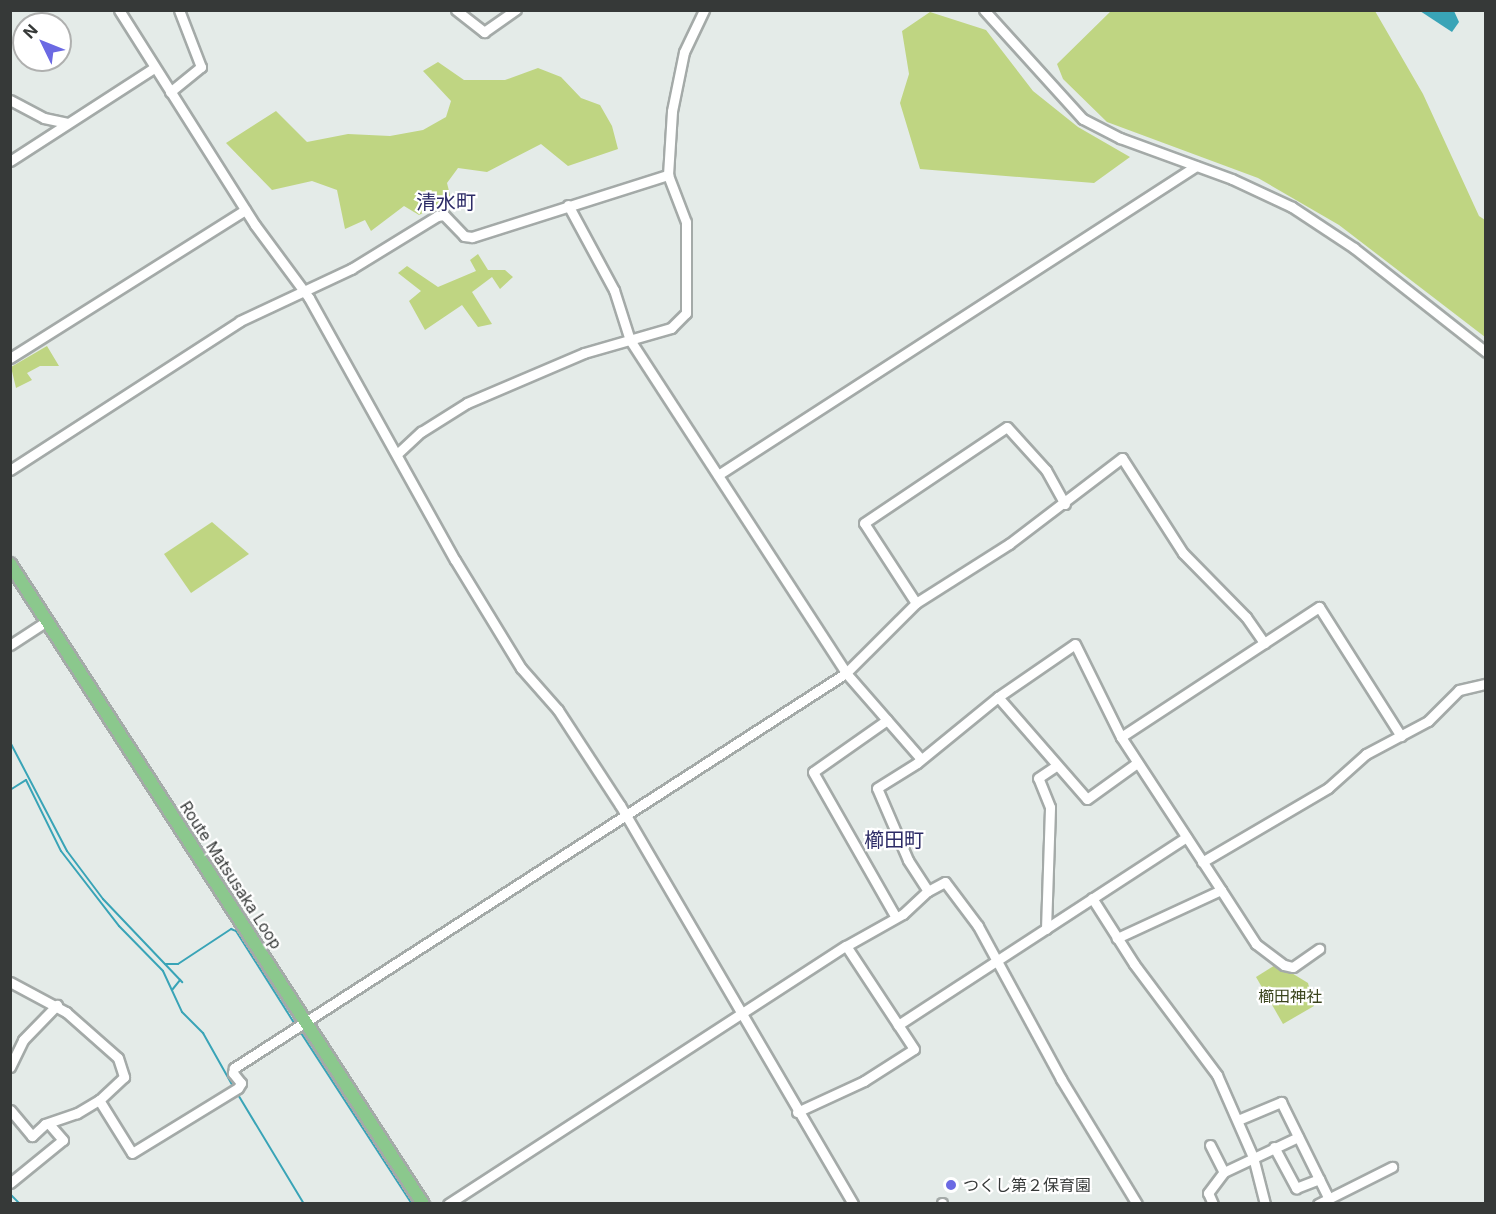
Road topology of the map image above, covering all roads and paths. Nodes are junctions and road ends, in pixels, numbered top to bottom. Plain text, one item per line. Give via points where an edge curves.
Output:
1 (120, 10) edge
2 (180, 10) edge
3 (456, 10) edge
4 (516, 10) edge
5 (704, 10) edge
6 (984, 10) edge
7 (154, 68) junction
8 (170, 92) junction
9 (10, 100) edge
10 (67, 123) junction
11 (10, 160) edge
12 (1196, 166) junction
13 (668, 175) junction
14 (568, 205) junction
15 (245, 210) junction
16 (303, 292) junction
17 (630, 340) junction
18 (1485, 352) edge
19 (10, 358) edge
20 (398, 454) junction
21 (10, 470) edge
22 (718, 475) junction
23 (1065, 504) junction
24 (10, 564) edge
25 (916, 603) junction
26 (47, 621) junction
27 (1264, 643) junction
28 (10, 645) edge
29 (846, 673) junction
30 (1485, 684) edge
31 (998, 697) junction
32 (887, 720) junction
33 (1121, 736) junction
34 (1401, 736) junction
35 (921, 759) junction
36 (1137, 763) junction
37 (1056, 766) junction
38 (624, 816) junction
39 (1186, 837) junction
40 (1202, 862) junction
41 (1221, 890) junction
42 (928, 891) junction
43 (1092, 898) junction
44 (895, 916) junction
45 (1046, 929) junction
46 (1117, 938) junction
47 (846, 945) junction
48 (1319, 949) dead end
49 (996, 963) junction
50 (10, 982) edge
51 (57, 1005) junction
52 (741, 1014) junction
53 (307, 1021) junction
54 (898, 1025) junction
55 (10, 1067) edge
56 (99, 1100) junction
57 (10, 1110) edge
58 (797, 1112) junction
59 (1238, 1120) junction
60 (48, 1124) junction
61 (1298, 1137) junction
62 (1210, 1144) dead end
63 (1275, 1147) junction
64 (1253, 1157) junction
65 (1392, 1167) dead end
66 (1224, 1172) junction
67 (1318, 1179) junction
68 (10, 1183) edge
69 (1328, 1197) junction
70 (423, 1203) edge
71 (448, 1203) edge
72 (853, 1203) edge
73 (1137, 1203) edge
74 (1213, 1203) edge
75 (1265, 1203) edge
76 (1318, 1203) edge

1 - 7 street
2 - 8 street via 201,66
3 - 4 street via 484,32
5 - 13 street via 687,44 675,85
6 - 12 street via 1083,119 1120,138
7 - 8 street
7 - 10 street
8 - 15 street
9 - 10 street via 44,118
10 - 11 street
12 - 18 street via 1263,192 1313,219
12 - 22 street
13 - 14 street
13 - 17 street via 686,222 686,313 671,328
14 - 16 street via 472,237 464,236 444,216 437,216 351,269
14 - 17 street via 614,290
15 - 16 street
15 - 19 street
16 - 20 street
16 - 21 street via 240,321
17 - 20 street via 584,353 474,400 426,428
17 - 22 street
20 - 38 street via 455,560 521,668 558,710
22 - 29 street
23 - 25 street
23 - 25 street via 1046,470 1007,427 864,523
23 - 27 street via 1122,458 1183,553 1246,617
24 - 26 main road, Route Matsusaka Loop
25 - 29 street
26 - 28 street
26 - 53 main road, Route Matsusaka Loop
27 - 33 street
27 - 34 street via 1319,607
29 - 32 street
29 - 38 street
30 - 34 street via 1459,690 1428,721
31 - 33 street via 1075,644
31 - 35 street
31 - 37 street
32 - 35 street
32 - 44 street via 813,772
33 - 36 street
34 - 40 street via 1366,754 1328,788
35 - 42 street via 881,784 876,792 901,838 908,860
36 - 37 street via 1087,799
36 - 39 street
37 - 45 street via 1038,778 1050,807
38 - 52 street
38 - 53 street
39 - 40 street
39 - 43 street
40 - 41 street
41 - 46 street
41 - 48 street via 1256,944 1284,965 1293,967
42 - 44 street via 903,914
42 - 49 street via 945,882 956,891
43 - 45 street
43 - 46 street
44 - 47 street
45 - 49 street
46 - 59 street via 1208,1062
47 - 52 street
47 - 54 street
49 - 54 street
49 - 73 street
50 - 51 street
51 - 55 street via 23,1040
51 - 56 street via 118,1058 124,1077
52 - 58 street
52 - 71 street
53 - 56 street via 233,1069 241,1083 235,1090 132,1153
53 - 70 main road, Route Matsusaka Loop
54 - 58 street via 914,1049 864,1081
56 - 60 street
57 - 60 street via 32,1136
58 - 72 street
59 - 61 street via 1281,1102
59 - 64 street
60 - 68 street via 63,1140
61 - 63 street
61 - 67 street
62 - 66 street
63 - 64 street
63 - 67 street via 1296,1188
64 - 66 street
64 - 75 street
65 - 69 street
66 - 74 street via 1208,1193
67 - 69 street
69 - 76 street

